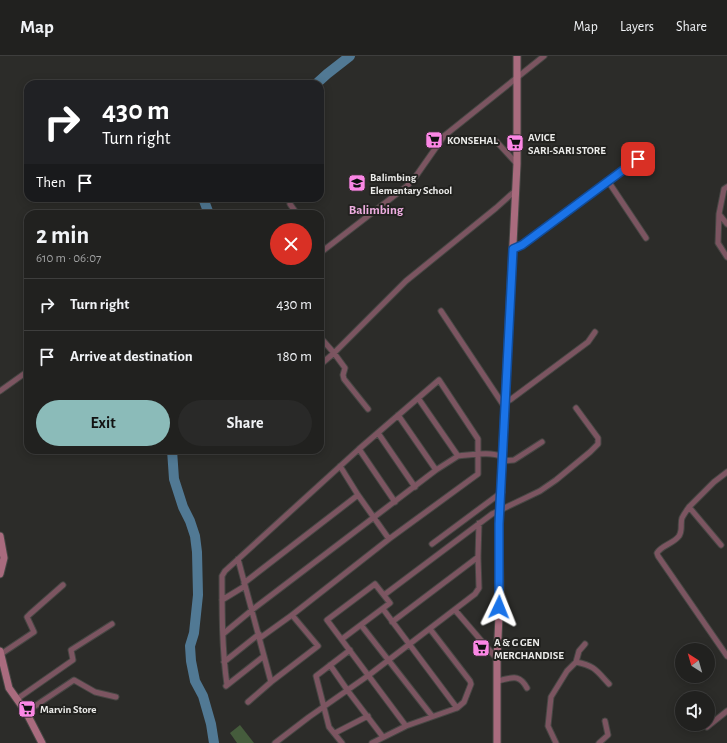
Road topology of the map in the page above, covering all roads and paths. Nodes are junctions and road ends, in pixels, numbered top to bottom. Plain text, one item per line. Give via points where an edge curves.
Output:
1 (517, 56) edge
2 (544, 56) edge
3 (517, 76) junction
4 (496, 141) dead end
5 (638, 159) dead end
6 (516, 164) junction
7 (608, 181) junction
8 (727, 187) edge
9 (515, 190) junction
10 (290, 204) dead end
11 (294, 210) edge
12 (719, 214) junction
13 (727, 224) edge
14 (646, 238) dead end
15 (324, 249) edge
16 (513, 249) junction
17 (727, 257) edge
18 (441, 311) dead end
19 (595, 332) dead end
20 (324, 342) edge
21 (334, 353) junction
22 (324, 362) edge
23 (24, 375) edge
24 (0, 391) edge
25 (418, 398) junction
26 (504, 403) junction
27 (576, 408) dead end
28 (368, 409) dead end
29 (398, 415) junction
30 (378, 432) junction
31 (542, 442) dead end
32 (359, 449) junction
33 (478, 455) junction
34 (458, 456) junction
35 (503, 459) junction
36 (340, 466) junction
37 (436, 470) junction
38 (727, 472) edge
39 (415, 486) junction
40 (502, 492) junction
41 (358, 495) junction
42 (395, 502) junction
43 (690, 507) junction
44 (500, 509) junction
45 (374, 518) junction
46 (479, 523) junction
47 (0, 536) edge
48 (389, 539) junction
49 (432, 544) dead end
50 (721, 545) dead end
51 (478, 556) junction
52 (238, 559) junction
53 (0, 574) edge
54 (244, 584) junction
55 (63, 585) dead end
56 (384, 595) junction
57 (222, 600) junction
58 (383, 609) junction
59 (252, 610) junction
60 (455, 610) junction
61 (292, 615) junction
62 (392, 622) junction
63 (112, 624) dead end
64 (362, 625) junction
65 (430, 629) junction
66 (223, 634) junction
67 (259, 636) junction
68 (342, 639) junction
69 (410, 644) junction
70 (585, 644) dead end
71 (350, 650) junction
72 (1, 653) edge
73 (264, 656) junction
74 (727, 656) edge
75 (389, 659) junction
76 (497, 659) junction
77 (224, 662) junction
78 (576, 662) junction
79 (330, 665) junction
80 (369, 675) junction
81 (497, 681) junction
82 (271, 682) junction
83 (609, 684) dead end
84 (527, 688) dead end
85 (348, 691) junction
86 (116, 697) dead end
87 (17, 699) junction
88 (248, 702) dead end
89 (324, 706) junction
90 (457, 708) junction
91 (727, 711) edge
92 (26, 712) junction
93 (368, 716) junction
94 (432, 716) junction
95 (605, 721) dead end
96 (715, 721) edge
97 (406, 726) junction
98 (335, 733) junction
99 (383, 737) junction
100 (42, 743) edge
101 (275, 743) edge
102 (342, 743) edge
103 (372, 743) edge
104 (497, 743) edge
105 (556, 743) edge
106 (599, 743) edge

1 - 3 street
2 - 3 street
3 - 6 street
3 - 15 street via 444,136 407,186
4 - 6 street
5 - 7 street
6 - 9 street
7 - 14 street
7 - 16 street
8 - 12 street via 724,189
9 - 16 street
9 - 21 street via 406,281
10 - 11 street
12 - 13 street
12 - 17 street via 718,243
16 - 26 street
18 - 26 street
19 - 26 street via 588,342
20 - 21 street
21 - 22 street
21 - 28 street via 345,368 344,379
23 - 24 street
25 - 29 street
25 - 33 street via 439,380 478,439
25 - 34 street
26 - 35 street
27 - 44 street via 598,438 598,444 540,491
29 - 30 street
29 - 37 street
30 - 32 street
30 - 39 street
31 - 35 street via 514,460
32 - 36 street
32 - 42 street
33 - 34 street
33 - 35 street via 496,454
33 - 48 street via 478,474
34 - 37 street
35 - 40 street
36 - 41 street
36 - 52 street
37 - 39 street
38 - 43 street
39 - 42 street
40 - 44 street
40 - 49 street
41 - 45 street
41 - 54 street
42 - 45 street
43 - 50 street
43 - 74 street via 682,519 680,534 657,552
44 - 46 street
44 - 76 street
45 - 48 street
45 - 59 street
46 - 51 street
46 - 56 street
47 - 53 street via 4,558
48 - 61 street
51 - 60 street via 479,588
51 - 62 street
52 - 54 street
52 - 57 street via 222,576
54 - 57 street
54 - 59 street
55 - 72 street via 27,617 34,632
56 - 58 street via 390,603
56 - 68 street via 375,584 327,620
57 - 66 street
58 - 62 street
58 - 64 street
59 - 66 street
59 - 67 street
60 - 65 street
60 - 76 street
61 - 67 street
61 - 82 street via 318,646
62 - 69 street
63 - 87 street via 71,650 73,660
64 - 68 street
64 - 75 street
65 - 69 street
65 - 90 street via 471,684 464,702
66 - 77 street
67 - 73 street
67 - 77 street
68 - 71 street
69 - 75 street
69 - 90 street
70 - 78 street via 579,651
71 - 79 street
71 - 80 street
72 - 87 street via 9,688
73 - 77 street via 226,686
73 - 82 street
75 - 80 street
75 - 94 street
76 - 81 street
78 - 83 street via 595,668
78 - 105 street via 567,671 551,697 548,726
79 - 85 street
79 - 89 street via 316,676
80 - 85 street
80 - 97 street
81 - 84 street via 519,678
81 - 104 street
82 - 88 street
85 - 89 street
85 - 93 street
86 - 92 street via 95,692 74,680
87 - 92 street
89 - 98 street via 329,727
89 - 101 street
90 - 94 street
91 - 96 street
92 - 100 street
93 - 98 street
93 - 99 street
94 - 97 street
95 - 106 street via 608,735
97 - 99 street
98 - 102 street
99 - 103 street

